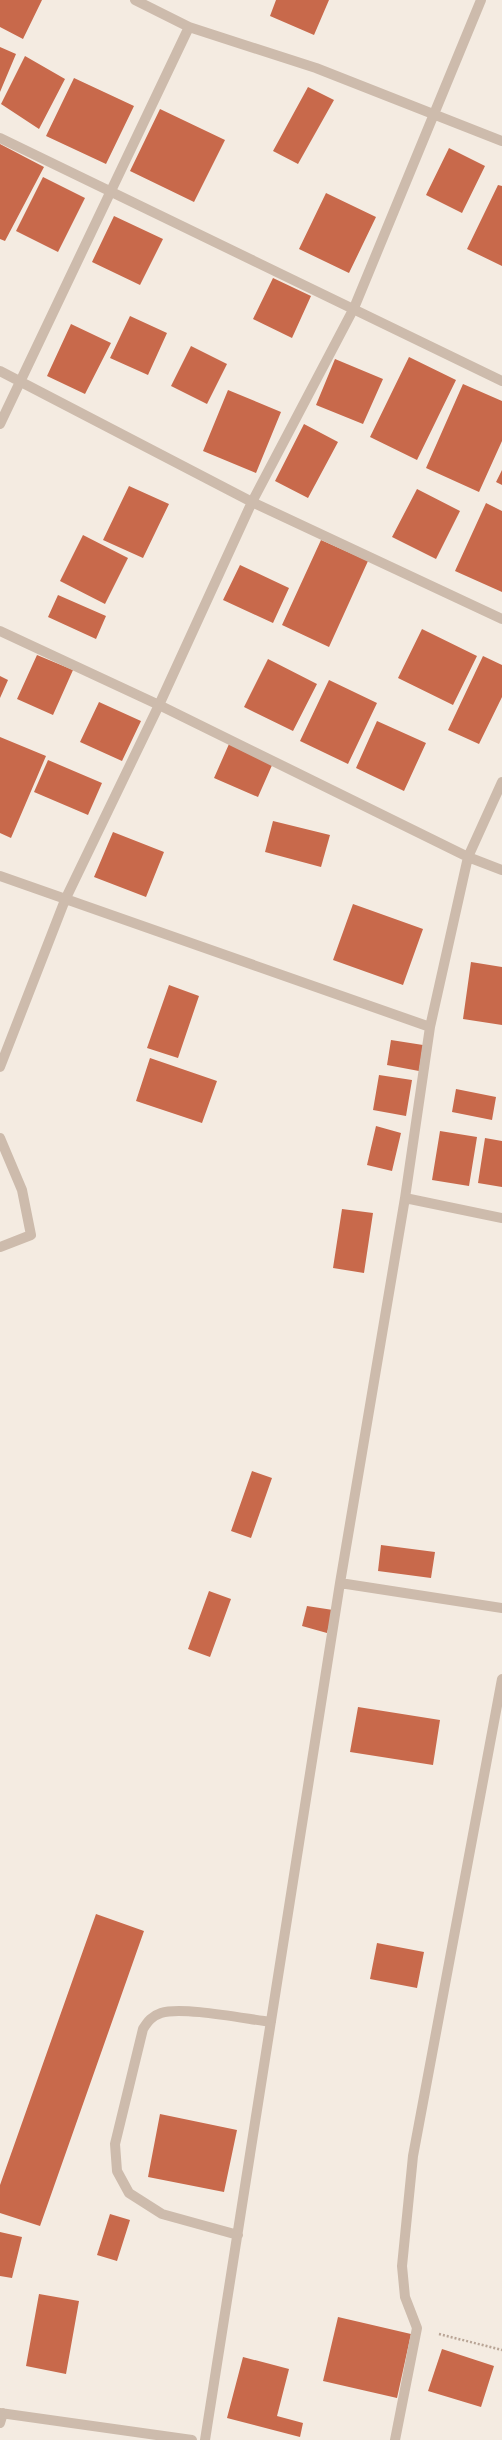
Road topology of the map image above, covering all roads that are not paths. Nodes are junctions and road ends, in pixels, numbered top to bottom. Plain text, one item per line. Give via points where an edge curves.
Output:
1 (135, 0) edge
2 (481, 0) edge
3 (188, 27) junction
4 (434, 113) junction
5 (0, 138) edge
6 (502, 141) edge
7 (110, 192) junction
8 (354, 308) junction
9 (0, 372) edge
10 (21, 381) junction
11 (502, 381) edge
12 (0, 424) edge
13 (252, 502) junction
14 (502, 619) edge
15 (0, 631) edge
16 (159, 705) junction
17 (502, 782) edge
18 (468, 857) junction
19 (502, 870) edge
20 (0, 876) edge
21 (65, 900) junction
22 (430, 1027) junction
23 (0, 1066) edge
24 (0, 1138) edge
25 (405, 1198) junction
26 (502, 1218) edge
27 (0, 1247) edge
28 (340, 1582) junction
29 (502, 1608) edge
30 (502, 1679) edge
31 (271, 2022) junction
32 (238, 2235) junction
33 (1, 2416) edge
34 (192, 2440) edge
35 (205, 2440) edge
36 (395, 2440) edge

1 - 3 street
2 - 4 street
3 - 4 street via 316,68
3 - 7 street
4 - 6 street
4 - 8 street
5 - 7 street
7 - 8 street
7 - 10 street
8 - 11 street
8 - 13 street
9 - 10 street
10 - 12 street
10 - 13 street
13 - 14 street
13 - 16 street
15 - 16 street
16 - 18 street
16 - 21 street
17 - 18 street
18 - 19 street
18 - 22 street
20 - 21 street
21 - 22 street
21 - 23 street
22 - 25 street
24 - 27 street via 22,1190 31,1235
25 - 26 street
25 - 28 street
28 - 29 street
28 - 31 street
30 - 36 street via 414,2156 402,2266 406,2297 418,2328
31 - 32 street
31 - 32 street via 177,2011 161,2013 150,2018 143,2029 115,2144 117,2171 129,2193 162,2214
32 - 35 street
33 - 34 street

